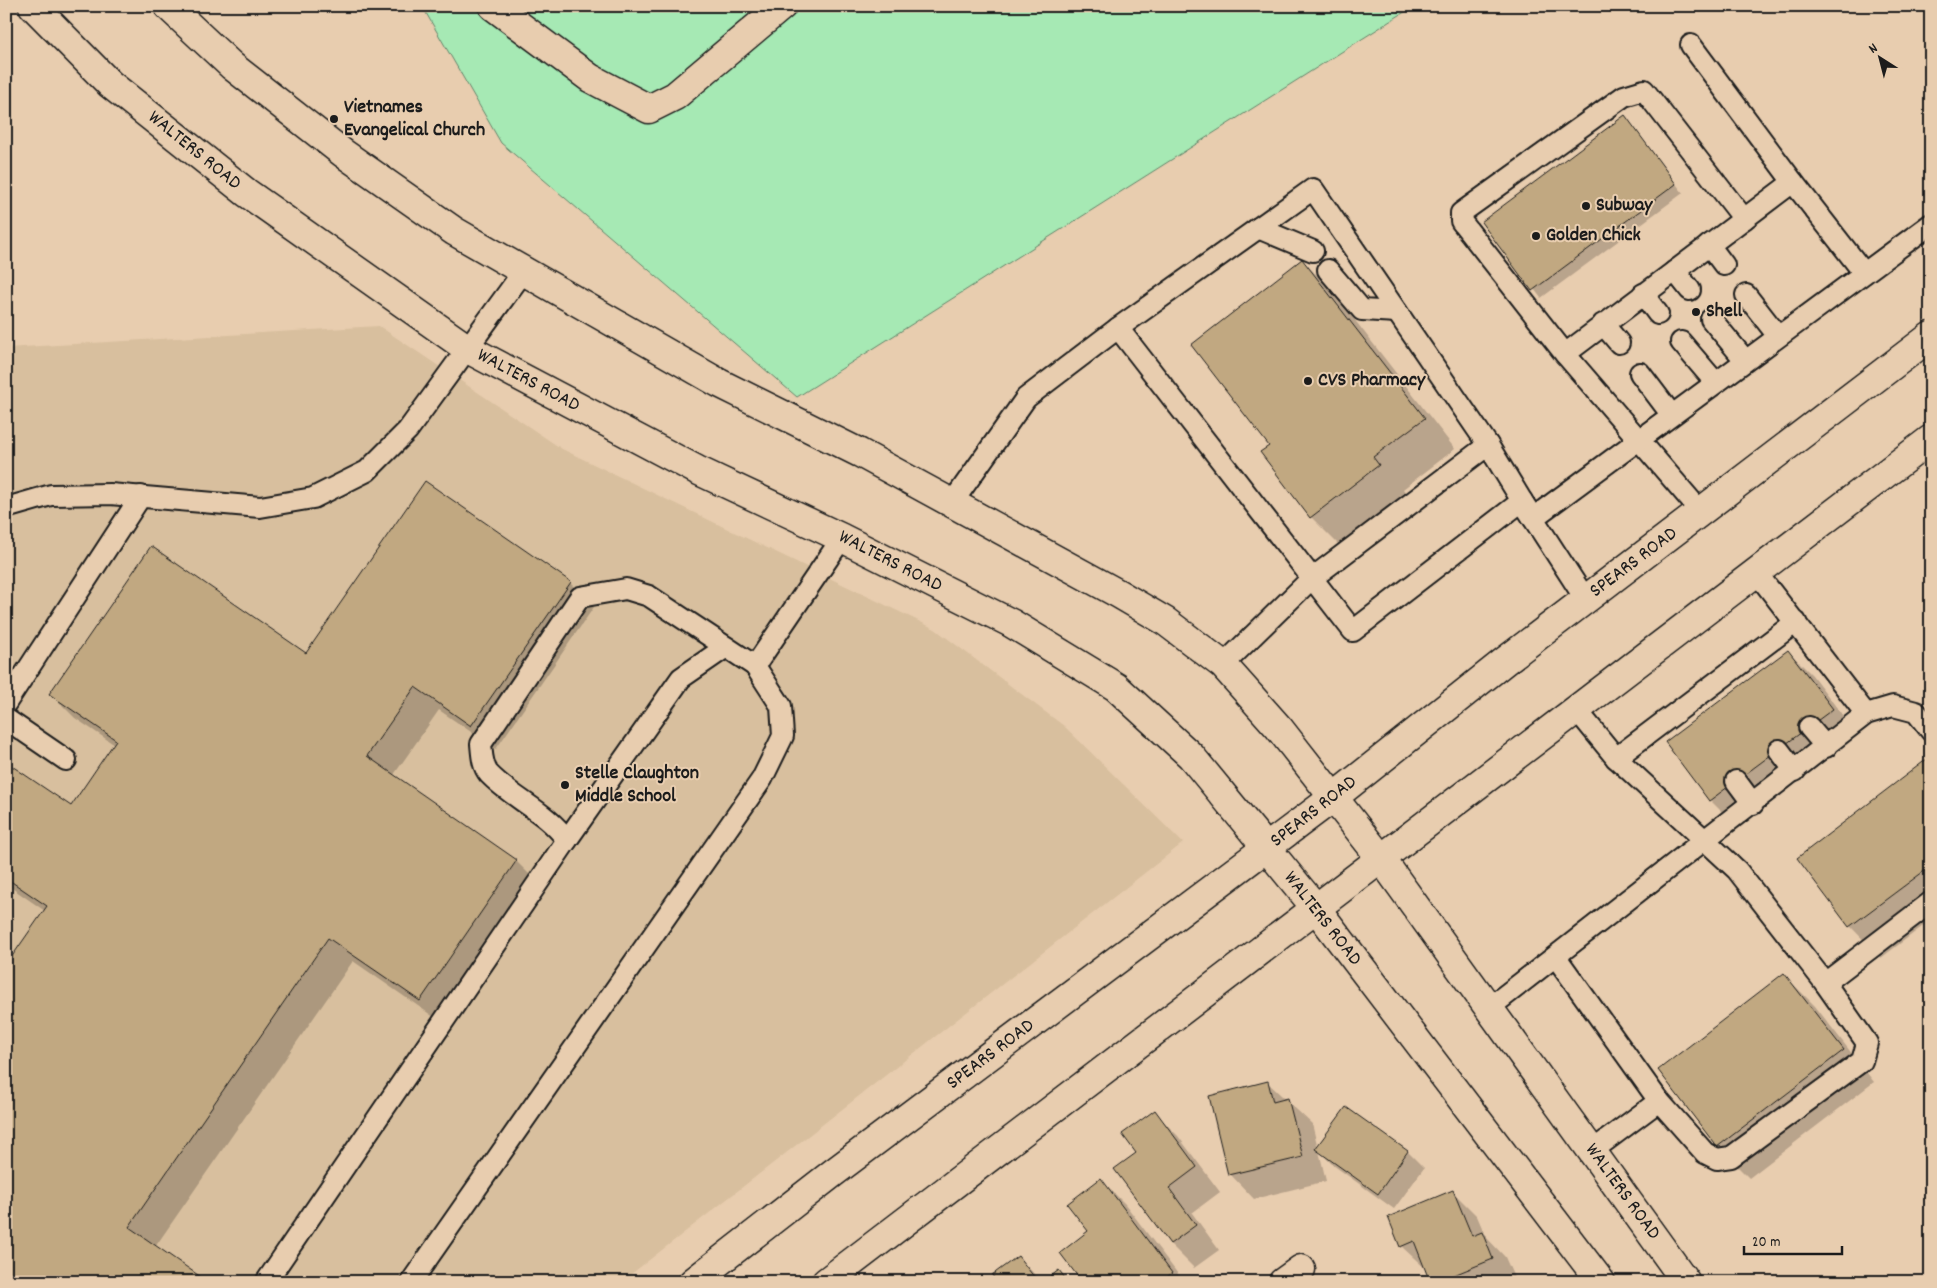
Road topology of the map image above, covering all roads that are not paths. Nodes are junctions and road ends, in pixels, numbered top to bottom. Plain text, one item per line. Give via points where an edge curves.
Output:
1 (33, 6) edge
2 (168, 6) edge
3 (493, 6) edge
4 (782, 6) edge
5 (1691, 45) dead end
6 (1793, 182) junction
7 (1744, 219) junction
8 (1931, 224) edge
9 (1258, 228) junction
10 (1710, 244) junction
11 (1313, 251) dead end
12 (1724, 265) dead end
13 (1328, 270) dead end
14 (1675, 270) junction
15 (523, 272) junction
16 (1864, 273) junction
17 (1690, 290) dead end
18 (1643, 294) junction
19 (1746, 295) dead end
20 (1397, 312) junction
21 (1658, 314) dead end
22 (1711, 319) dead end
23 (1603, 324) junction
24 (1118, 328) junction
25 (1778, 336) junction
26 (1931, 336) edge
27 (1681, 342) dead end
28 (1619, 343) dead end
29 (468, 349) junction
30 (1565, 354) junction
31 (1744, 360) junction
32 (1640, 373) dead end
33 (1715, 382) junction
34 (1671, 414) junction
35 (1931, 439) edge
36 (1637, 440) junction
37 (1488, 446) junction
38 (141, 496) junction
39 (1522, 501) junction
40 (952, 503) junction
41 (6, 508) edge
42 (1701, 512) junction
43 (1533, 518) junction
44 (842, 538) junction
45 (1756, 572) junction
46 (1311, 579) junction
47 (1586, 600) junction
48 (1796, 622) junction
49 (726, 647) junction
50 (1223, 665) junction
51 (755, 666) junction
52 (6, 703) edge
53 (1576, 710) junction
54 (1866, 714) junction
55 (6, 719) edge
56 (1809, 727) dead end
57 (1931, 731) edge
58 (1826, 748) junction
59 (1778, 750) dead end
60 (1616, 758) junction
61 (66, 760) dead end
62 (1795, 771) junction
63 (1736, 781) dead end
64 (1334, 797) junction
65 (1753, 804) junction
66 (567, 840) junction
67 (1705, 842) junction
68 (1266, 849) junction
69 (1380, 857) junction
70 (1931, 902) edge
71 (1315, 907) junction
72 (1556, 957) junction
73 (1825, 983) junction
74 (1489, 1008) junction
75 (1659, 1101) junction
76 (1592, 1151) junction
77 (266, 1282) edge
78 (411, 1282) edge
79 (693, 1282) edge
80 (826, 1282) edge
81 (1602, 1282) edge
82 (1686, 1282) edge

1 - 29 street, WALTERS ROAD via 110,84 247,193
2 - 15 street, WALTERS ROAD via 232,66 342,153 454,231
3 - 4 street via 590,78 649,109 674,96
5 - 6 lane
6 - 7 lane
6 - 16 lane
7 - 10 lane
7 - 30 lane via 1644,90 1624,96 1461,213 1461,221
8 - 16 lane
9 - 11 lane
9 - 20 lane via 1313,189
9 - 24 lane
10 - 12 lane
10 - 14 lane
13 - 20 lane via 1362,310
14 - 17 lane
14 - 18 lane
15 - 29 lane
15 - 40 street, WALTERS ROAD via 719,383
16 - 25 lane
18 - 21 lane
18 - 23 lane
19 - 25 lane
20 - 37 lane
22 - 31 lane
23 - 28 lane
23 - 30 lane
24 - 40 lane via 1026,398
24 - 46 lane
25 - 31 lane
26 - 42 street, SPEARS ROAD
27 - 33 lane
29 - 38 lane via 408,430 366,471 314,498 260,507
29 - 44 street, WALTERS ROAD via 698,470
30 - 36 lane
31 - 33 lane
32 - 34 lane
33 - 34 lane
34 - 36 lane
35 - 45 street
36 - 42 lane
36 - 43 lane
37 - 39 lane
37 - 46 lane
38 - 41 lane via 51,495
38 - 52 lane
39 - 43 lane
39 - 46 lane via 1353,631
40 - 50 street, WALTERS ROAD via 1119,594 1165,622
42 - 47 street, SPEARS ROAD
43 - 47 lane
44 - 51 lane
44 - 68 street, WALTERS ROAD via 1011,623 1116,687 1191,756
45 - 48 lane
45 - 53 street
46 - 50 lane
47 - 64 street, SPEARS ROAD
48 - 54 lane
48 - 60 lane via 1758,661 1686,715
49 - 51 lane
49 - 66 lane via 681,678
49 - 66 lane via 649,596 626,589 580,597 481,744 488,773 556,825
50 - 64 street, WALTERS ROAD
51 - 78 lane via 781,706 783,736 762,779
53 - 60 lane
53 - 69 street
54 - 57 lane via 1892,706 1916,712
54 - 58 lane
55 - 61 lane
56 - 58 lane
58 - 62 lane
59 - 62 lane
60 - 67 lane
62 - 65 lane
63 - 65 lane
64 - 68 street, SPEARS ROAD
64 - 69 street, WALTERS ROAD
65 - 67 lane
66 - 77 lane
67 - 72 lane
67 - 73 lane via 1737,870
68 - 71 street, WALTERS ROAD
68 - 79 street, SPEARS ROAD via 833,1173
69 - 71 street
69 - 74 street, WALTERS ROAD
70 - 73 lane
71 - 80 street
71 - 81 street, WALTERS ROAD
72 - 74 lane
72 - 75 lane
73 - 75 lane via 1867,1043 1862,1061 1730,1157 1717,1159 1705,1153
74 - 76 street, WALTERS ROAD
75 - 76 lane
76 - 82 street, WALTERS ROAD

